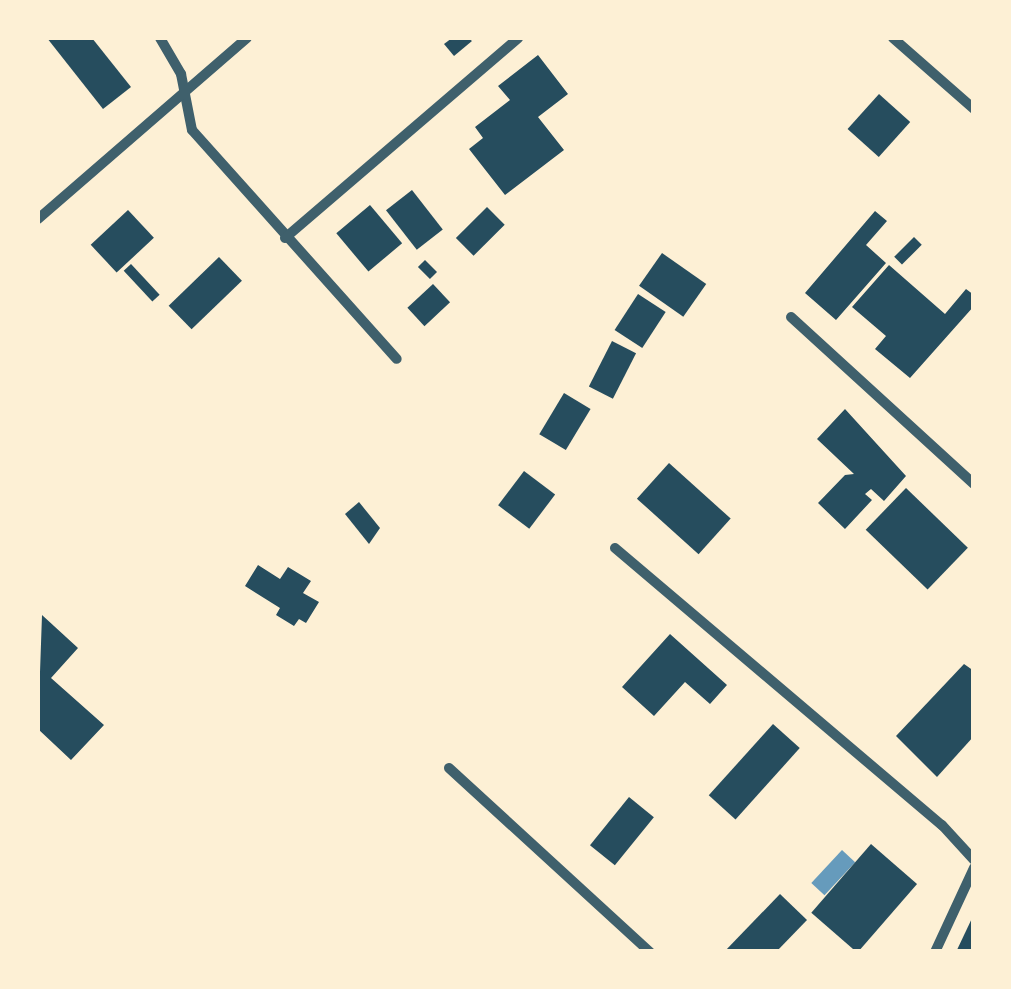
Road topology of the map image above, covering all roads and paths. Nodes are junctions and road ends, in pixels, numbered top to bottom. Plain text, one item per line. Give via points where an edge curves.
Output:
1 (160, 38) edge
2 (246, 38) edge
3 (518, 38) edge
4 (893, 38) edge
5 (184, 92) junction
6 (974, 110) edge
7 (38, 219) edge
8 (284, 238) junction
9 (791, 317) dead end
10 (397, 359) dead end
11 (974, 484) edge
12 (615, 548) dead end
13 (449, 768) dead end
14 (974, 860) edge
15 (974, 868) edge
16 (650, 952) edge
17 (935, 952) edge

1 - 5 street
2 - 5 street
3 - 8 street
4 - 6 street
5 - 7 street
5 - 8 street via 192,130
8 - 10 street
9 - 11 street
12 - 14 street via 942,825
13 - 16 street
15 - 17 street

